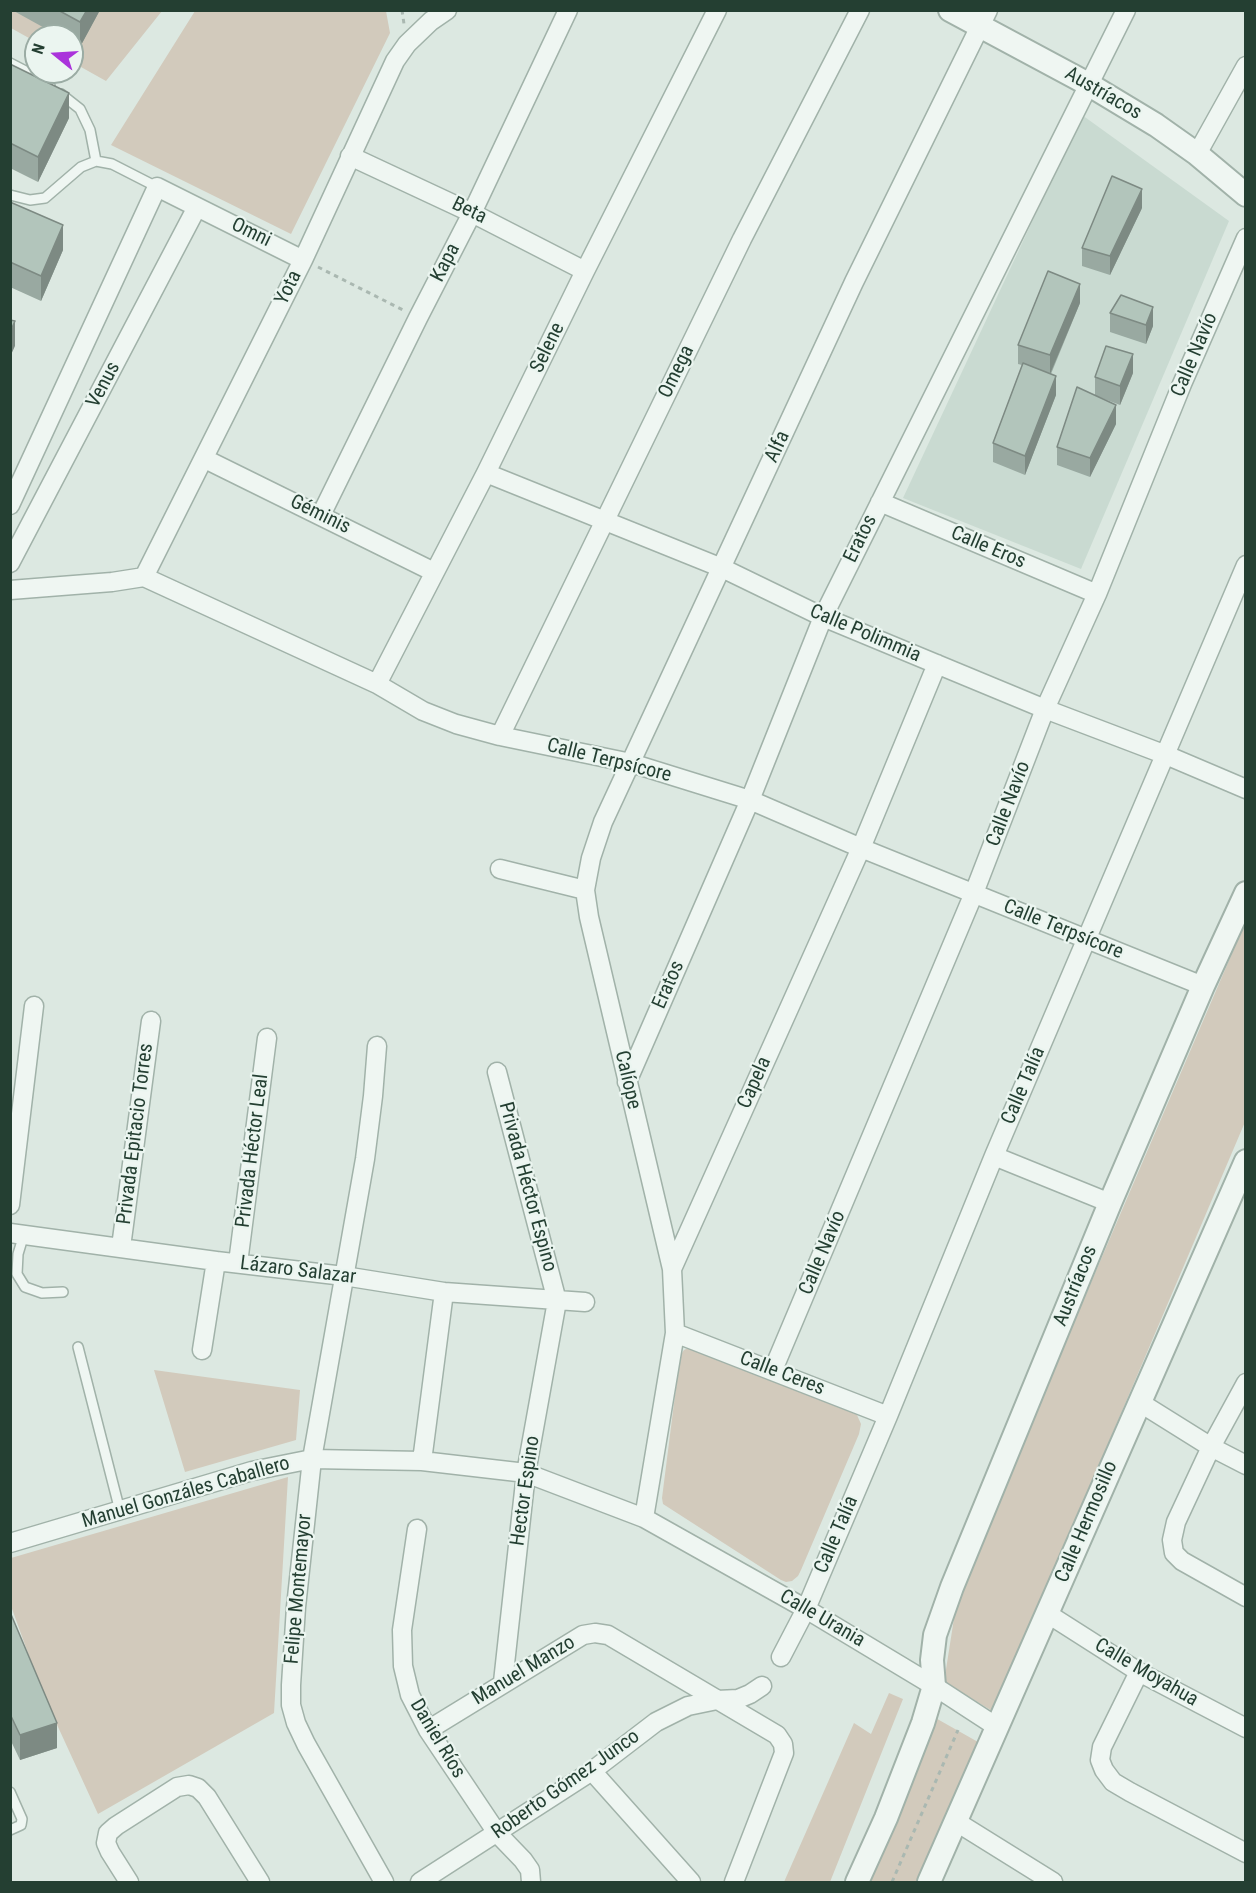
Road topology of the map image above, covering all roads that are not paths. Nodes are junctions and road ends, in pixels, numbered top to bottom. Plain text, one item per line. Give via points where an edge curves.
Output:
1 (447, 10) edge
2 (568, 10) edge
3 (717, 10) edge
4 (860, 10) edge
5 (950, 10) edge
6 (1126, 10) edge
7 (983, 18) edge
8 (10, 63) edge
9 (1245, 66) edge
10 (1088, 84) junction
11 (1197, 154) junction
12 (350, 156) junction
13 (96, 161) junction
14 (157, 187) junction
15 (10, 195) edge
16 (1245, 195) edge
17 (196, 207) junction
18 (472, 213) junction
19 (1245, 238) edge
20 (303, 260) junction
21 (585, 271) junction
22 (205, 459) junction
23 (486, 473) junction
24 (880, 502) junction
25 (10, 506) edge
26 (321, 515) junction
27 (604, 519) junction
28 (10, 563) edge
29 (1245, 565) edge
30 (722, 568) junction
31 (434, 572) junction
32 (144, 577) junction
33 (10, 590) edge
34 (1097, 594) junction
35 (823, 617) junction
36 (937, 664) junction
37 (377, 684) junction
38 (1045, 709) junction
39 (500, 736) junction
40 (1166, 755) junction
41 (631, 763) junction
42 (1245, 789) edge
43 (750, 800) junction
44 (861, 848) junction
45 (500, 869) dead end
46 (585, 890) junction
47 (974, 893) junction
48 (1245, 893) edge
49 (1086, 940) junction
50 (1203, 986) junction
51 (34, 1006) dead end
52 (151, 1021) dead end
53 (267, 1038) dead end
54 (377, 1046) dead end
55 (497, 1072) dead end
56 (627, 1082) junction
57 (994, 1156) junction
58 (1245, 1161) edge
59 (1110, 1203) junction
60 (10, 1205) edge
61 (17, 1234) edge
62 (121, 1247) junction
63 (216, 1261) junction
64 (238, 1263) junction
65 (672, 1269) junction
66 (344, 1276) junction
67 (63, 1292) dead end
68 (444, 1292) junction
69 (556, 1301) junction
70 (585, 1302) dead end
71 (675, 1333) junction
72 (78, 1347) dead end
73 (202, 1350) dead end
74 (773, 1370) junction
75 (1245, 1383) edge
76 (1139, 1401) junction
77 (888, 1416) junction
78 (1211, 1447) junction
79 (312, 1459) junction
80 (422, 1461) junction
81 (1245, 1465) edge
82 (526, 1473) junction
83 (120, 1511) junction
84 (644, 1518) junction
85 (417, 1528) dead end
86 (10, 1543) edge
87 (1245, 1597) edge
88 (806, 1609) junction
89 (1048, 1614) junction
90 (781, 1657) dead end
91 (1139, 1672) junction
92 (503, 1682) junction
93 (762, 1686) dead end
94 (934, 1686) junction
95 (717, 1700) junction
96 (997, 1727) junction
97 (1245, 1728) edge
98 (428, 1730) junction
99 (592, 1771) junction
100 (10, 1792) edge
101 (955, 1821) junction
102 (10, 1830) edge
103 (497, 1833) junction
104 (1245, 1852) edge
105 (1046, 1881) edge
106 (129, 1882) edge
107 (260, 1882) edge
108 (384, 1882) edge
109 (420, 1882) edge
110 (531, 1882) edge
111 (691, 1882) edge
112 (734, 1882) edge
113 (856, 1882) edge
114 (929, 1882) edge

1 - 12 street, Yota via 407,44 395,61
2 - 18 street, Kapa
3 - 21 street, Selene
4 - 27 street, Omega
5 - 7 street, Austríacos
6 - 10 street, Eratos
7 - 10 street, Austríacos
7 - 30 street, Alfa via 854,282
8 - 13 lane via 39,78 80,109 90,130
9 - 11 street
10 - 11 street, Austríacos
10 - 24 street, Eratos
11 - 16 street, Austríacos
12 - 18 street, Beta
12 - 20 street, Yota
13 - 14 lane, Omni via 112,164
13 - 15 lane via 81,167 45,198 30,200
14 - 17 street, Omni
14 - 25 street, Venus
17 - 20 street, Omni
17 - 28 street, Venus
18 - 21 street, Beta
18 - 26 street, Kapa
19 - 34 street, Calle Navío
20 - 22 street, Yota
21 - 23 street, Selene
22 - 26 street, Géminis
22 - 32 street, Yota
23 - 27 street, Calle Polimmia
23 - 31 street, Selene
24 - 34 street, Calle Eros
24 - 35 street, Eratos
26 - 31 street, Géminis
27 - 30 street, Calle Polimmia
27 - 39 street, Omega
29 - 40 street, Calle Talía
30 - 35 street, Calle Polimmia
30 - 41 street, Alfa
31 - 37 street, Selene
32 - 33 street
32 - 37 street, Calle Terpsícore
34 - 38 street, Calle Navío
35 - 36 street, Calle Polimmia
35 - 43 street, Eratos
36 - 38 street, Calle Polimmia
36 - 44 street, Capela
37 - 39 street, Calle Terpsícore via 423,711
38 - 40 street, Calle Polimmia
38 - 47 street, Calle Navío
39 - 41 street, Calle Terpsícore
40 - 42 street, Calle Polimmia
40 - 49 street, Calle Talía
41 - 43 street, Calle Terpsícore
41 - 46 street, Alfa via 603,822
43 - 44 street, Calle Terpsícore
43 - 56 street, Eratos
44 - 47 street, Calle Terpsícore
44 - 65 street, Capela
45 - 46 street
46 - 56 street, Calíope
47 - 49 street, Calle Terpsícore
47 - 74 street, Calle Navío
48 - 50 street, Austríacos
49 - 50 street, Calle Terpsícore
49 - 57 street, Calle Talía
50 - 59 street, Austríacos
51 - 60 street
52 - 62 street, Privada Epitacio Torres
53 - 64 street, Privada Héctor Leal
54 - 66 street, Felipe Montemayor via 365,1159
55 - 69 street, Privada Héctor Espino
56 - 65 street, Calíope
57 - 59 street
57 - 77 street, Calle Talía
58 - 76 street, Calle Hermosillo
59 - 94 street, Austríacos via 952,1587 936,1635 932,1660
61 - 62 street, Lázaro Salazar
61 - 67 lane via 17,1274 25,1287 42,1293
62 - 63 street, Lázaro Salazar
63 - 64 street, Lázaro Salazar
63 - 73 street
64 - 66 street, Lázaro Salazar
65 - 71 street, Capela
66 - 68 street, Lázaro Salazar
66 - 79 street, Felipe Montemayor
68 - 69 street, Lázaro Salazar
68 - 80 street
69 - 70 street, Lázaro Salazar
69 - 82 street, Hector Espino
71 - 74 street, Calle Ceres
71 - 84 street, Capela
72 - 83 lane
74 - 77 street, Calle Ceres
75 - 78 street
76 - 78 street
76 - 89 street, Calle Hermosillo
77 - 88 street, Calle Talía
78 - 81 street
78 - 87 street via 1176,1522 1174,1553
79 - 80 street, Manuel Gonzáles Caballero
79 - 83 street, Manuel Gonzáles Caballero via 252,1470
79 - 108 street, Felipe Montemayor via 296,1607 291,1705 306,1744
80 - 82 street, Manuel Gonzáles Caballero
82 - 84 street, Manuel Gonzáles Caballero
82 - 92 street, Hector Espino
83 - 86 street, Manuel Gonzáles Caballero
84 - 88 street, Calle Urania
85 - 98 street, Daniel Ríos via 402,1630 403,1666 410,1695
88 - 90 street, Calle Talía
88 - 94 street, Calle Urania
89 - 91 street, Calle Moyahua
89 - 96 street, Calle Hermosillo
91 - 97 street, Calle Moyahua
91 - 104 street via 1102,1747 1100,1760 1104,1770 1113,1782
92 - 95 street, Manuel Manzo via 583,1635 596,1633 628,1646
92 - 98 street, Manuel Manzo
93 - 95 street, Roberto Gómez Junco via 738,1699
94 - 96 street, Calle Urania
94 - 113 street via 886,1818
95 - 99 street, Roberto Gómez Junco via 688,1706 657,1722
95 - 112 street via 777,1735 784,1754
96 - 101 street, Calle Hermosillo
98 - 103 street, Daniel Ríos
99 - 103 street, Roberto Gómez Junco
99 - 111 street
100 - 102 lane via 22,1819 21,1825
101 - 105 street
101 - 114 street, Calle Hermosillo
103 - 109 street, Roberto Gómez Junco
103 - 110 street, Daniel Ríos via 530,1870
106 - 107 street via 106,1843 108,1833 177,1787 189,1785 207,1797

